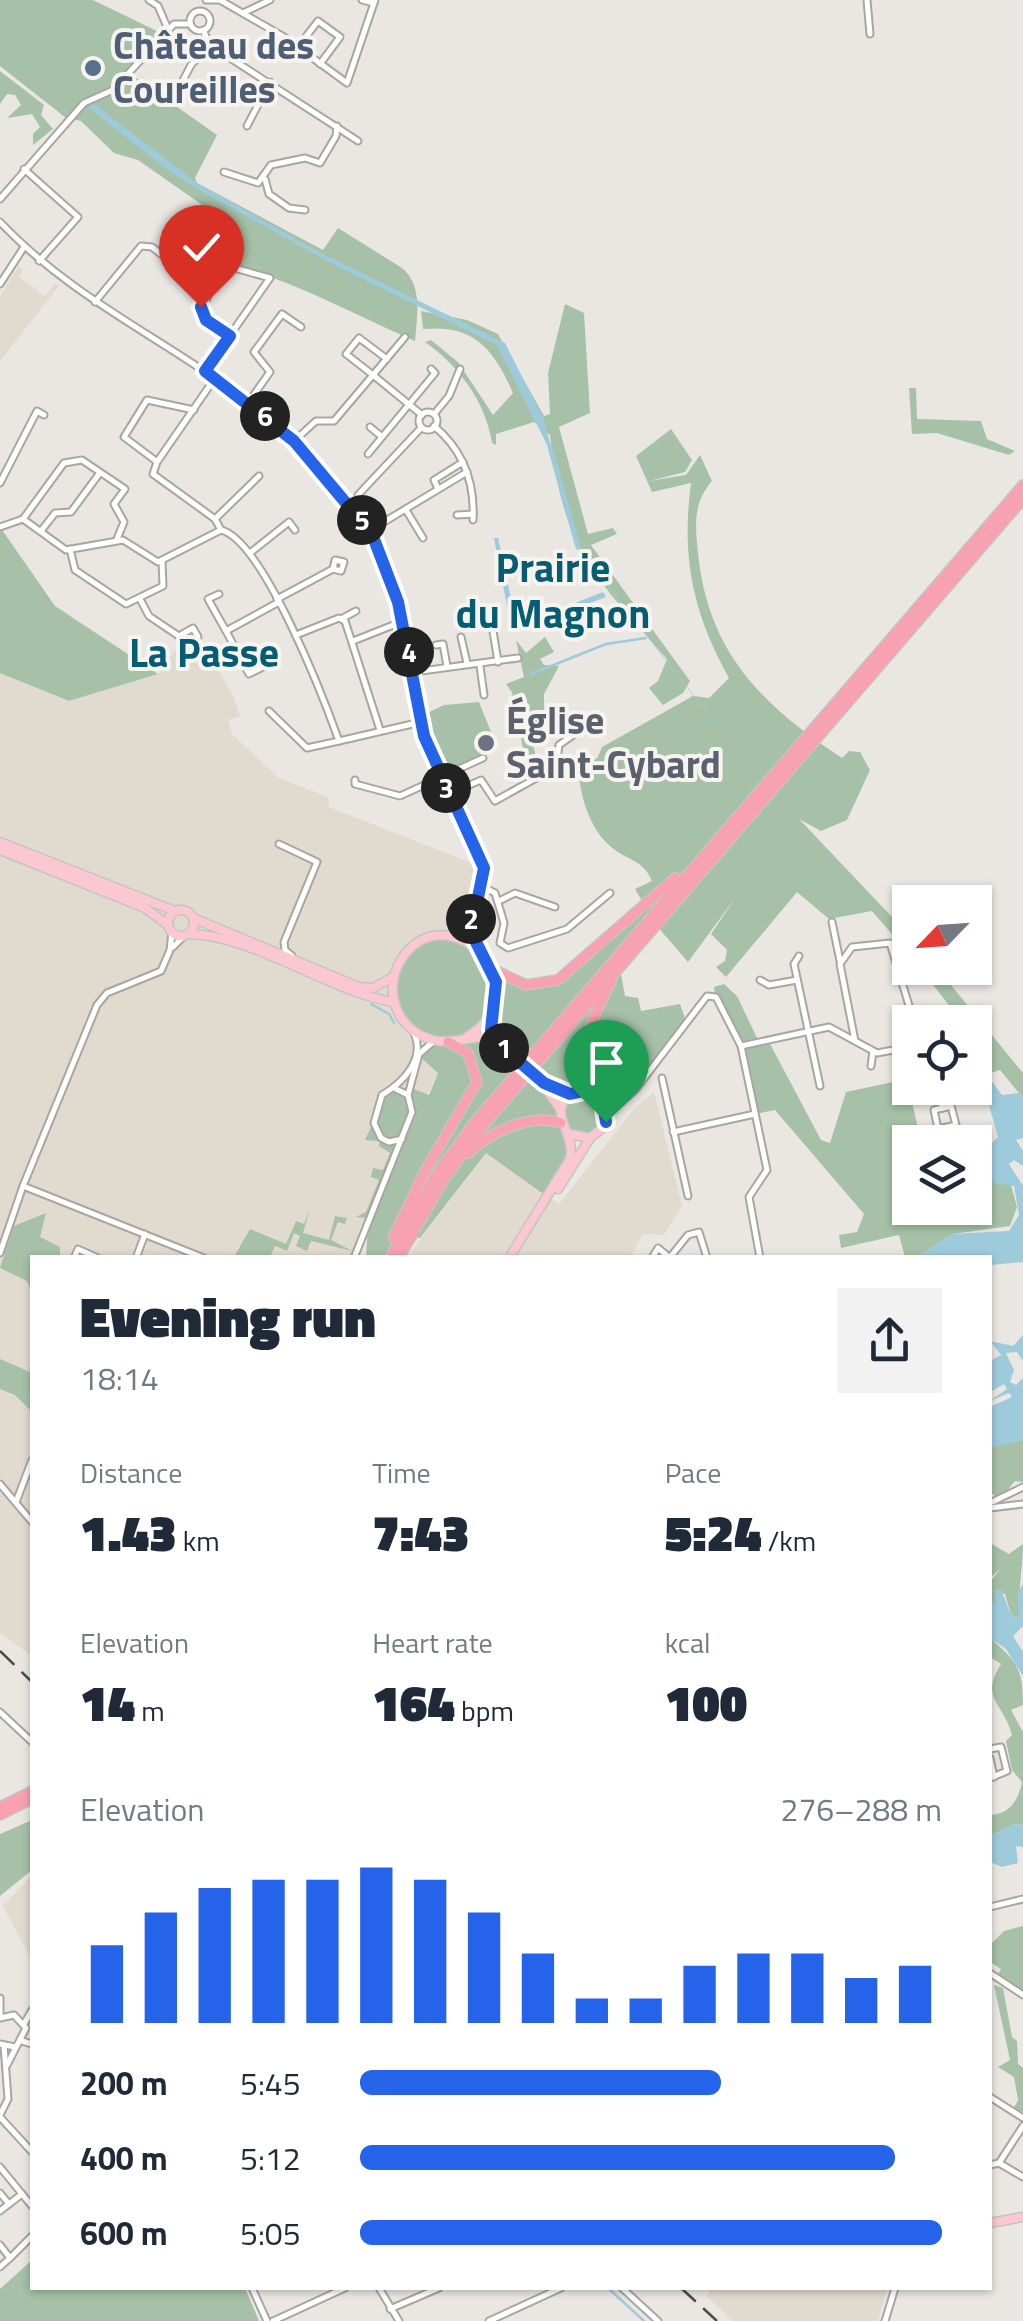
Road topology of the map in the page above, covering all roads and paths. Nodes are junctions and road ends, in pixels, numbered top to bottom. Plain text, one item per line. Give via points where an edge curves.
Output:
1 (149, 0) edge
2 (270, 0) edge
3 (362, 0) edge
4 (866, 0) edge
5 (212, 1) edge
6 (374, 2) edge
7 (197, 12) junction
8 (243, 13) junction
9 (208, 16) junction
10 (190, 24) junction
11 (168, 29) junction
12 (203, 30) junction
13 (870, 34) dead end
14 (210, 44) junction
15 (298, 47) junction
16 (320, 64) junction
17 (270, 82) junction
18 (178, 90) dead end
19 (247, 126) dead end
20 (336, 126) junction
21 (358, 141) dead end
22 (24, 168) junction
23 (224, 172) dead end
24 (265, 177) junction
25 (0, 199) edge
26 (305, 210) dead end
27 (0, 222) edge
28 (24, 248) junction
29 (39, 261) junction
30 (222, 261) junction
31 (0, 284) edge
32 (95, 303) junction
33 (301, 328) dead end
34 (230, 336) junction
35 (405, 337) dead end
36 (386, 360) junction
37 (460, 369) dead end
38 (431, 370) dead end
39 (205, 371) junction
40 (373, 375) junction
41 (216, 378) junction
42 (248, 402) junction
43 (410, 404) junction
44 (194, 410) junction
45 (435, 412) junction
46 (44, 415) dead end
47 (422, 415) junction
48 (434, 426) junction
49 (370, 427) dead end
50 (420, 428) junction
51 (381, 436) junction
52 (294, 441) junction
53 (368, 454) dead end
54 (157, 462) junction
55 (463, 462) junction
56 (467, 472) junction
57 (100, 474) junction
58 (259, 476) dead end
59 (0, 482) edge
60 (1023, 485) edge
61 (438, 490) junction
62 (358, 495) junction
63 (347, 501) junction
64 (1020, 504) edge
65 (360, 506) dead end
66 (406, 510) junction
67 (457, 515) dead end
68 (23, 519) junction
69 (216, 519) junction
70 (0, 527) edge
71 (221, 530) junction
72 (296, 530) dead end
73 (41, 531) junction
74 (370, 531) junction
75 (117, 538) junction
76 (424, 538) dead end
77 (70, 549) junction
78 (250, 553) junction
79 (162, 561) junction
80 (333, 568) dead end
81 (219, 594) dead end
82 (140, 599) junction
83 (278, 600) junction
84 (356, 611) dead end
85 (342, 618) junction
86 (403, 621) junction
87 (226, 631) junction
88 (492, 631) dead end
89 (296, 635) junction
90 (178, 636) dead end
91 (461, 637) dead end
92 (353, 641) junction
93 (436, 645) dead end
94 (518, 658) dead end
95 (498, 662) junction
96 (467, 663) junction
97 (447, 666) junction
98 (480, 666) junction
99 (263, 667) dead end
100 (414, 672) junction
101 (484, 694) dead end
102 (269, 711) dead end
103 (421, 722) junction
104 (380, 730) junction
105 (576, 733) dead end
106 (339, 741) junction
107 (482, 758) dead end
108 (441, 777) junction
109 (354, 780) dead end
110 (449, 794) junction
111 (279, 844) dead end
112 (0, 846) edge
113 (703, 852) junction
114 (483, 887) junction
115 (610, 893) dead end
116 (498, 901) junction
117 (554, 908) dead end
118 (175, 911) junction
119 (193, 918) junction
120 (471, 918) junction
121 (832, 922) dead end
122 (170, 928) junction
123 (186, 935) junction
124 (452, 937) junction
125 (477, 948) junction
126 (170, 950) junction
127 (628, 955) junction
128 (798, 956) dead end
129 (302, 963) junction
130 (840, 964) junction
131 (492, 969) junction
132 (393, 977) junction
133 (760, 980) dead end
134 (796, 980) junction
135 (393, 1002) junction
136 (909, 1005) edge
137 (491, 1013) junction
138 (414, 1032) junction
139 (807, 1032) junction
140 (466, 1037) junction
141 (855, 1041) junction
142 (444, 1042) junction
143 (501, 1046) junction
144 (741, 1046) junction
145 (892, 1049) edge
146 (873, 1051) junction
147 (871, 1066) dead end
148 (662, 1078) dead end
149 (542, 1081) junction
150 (820, 1086) dead end
151 (396, 1089) junction
152 (635, 1090) junction
153 (408, 1094) junction
154 (570, 1094) junction
155 (598, 1095) junction
156 (941, 1105) edge
157 (942, 1108) junction
158 (560, 1109) junction
159 (608, 1114) junction
160 (755, 1114) junction
161 (561, 1123) junction
162 (673, 1132) junction
163 (570, 1134) junction
164 (590, 1138) junction
165 (402, 1139) junction
166 (388, 1142) junction
167 (394, 1160) junction
168 (444, 1180) junction
169 (23, 1186) junction
170 (551, 1196) junction
171 (688, 1196) dead end
172 (3, 1226) edge
173 (145, 1234) junction
174 (0, 1253) edge
175 (137, 1255) edge
176 (197, 1255) edge
177 (355, 1255) edge
178 (388, 1255) edge
179 (389, 1255) edge
180 (401, 1255) edge
181 (512, 1255) edge
182 (673, 1255) edge
183 (706, 1255) edge
184 (759, 1255) edge
185 (30, 1465) edge
186 (0, 1484) edge
187 (1023, 1487) edge
188 (16, 1502) junction
189 (992, 1504) edge
190 (1023, 1504) edge
191 (992, 1505) edge
192 (30, 1520) edge
193 (0, 1712) edge
194 (30, 1740) edge
195 (992, 1748) edge
196 (992, 1778) edge
197 (30, 1791) edge
198 (30, 1800) edge
199 (0, 1808) edge
200 (0, 1815) edge
201 (1022, 1902) edge
202 (992, 1906) edge
203 (992, 1978) edge
204 (1023, 1995) edge
205 (1, 2000) edge
206 (30, 2012) edge
207 (0, 2018) edge
208 (21, 2023) junction
209 (30, 2037) edge
210 (30, 2040) edge
211 (22, 2041) junction
212 (2, 2045) edge
213 (15, 2046) junction
214 (7, 2065) junction
215 (992, 2099) edge
216 (0, 2116) edge
217 (1023, 2122) edge
218 (30, 2150) edge
219 (999, 2163) junction
220 (992, 2165) edge
221 (0, 2166) edge
222 (1023, 2177) edge
223 (0, 2193) edge
224 (22, 2194) junction
225 (9, 2204) junction
226 (30, 2204) edge
227 (0, 2211) edge
228 (1023, 2217) edge
229 (992, 2223) edge
230 (30, 2238) edge
231 (0, 2245) edge
232 (10, 2258) junction
233 (0, 2266) edge
234 (253, 2290) edge
235 (340, 2290) edge
236 (380, 2290) edge
237 (434, 2290) edge
238 (557, 2290) edge
239 (624, 2290) edge
240 (894, 2290) edge
241 (390, 2308) junction
242 (655, 2320) edge
243 (270, 2321) edge
244 (399, 2321) edge
245 (489, 2321) edge
246 (885, 2321) edge

1 - 11 street
2 - 8 street
3 - 6 street
4 - 13 street
5 - 7 street
5 - 8 street
5 - 9 street
6 - 16 street via 351,81
7 - 9 street
7 - 10 street
8 - 15 street
9 - 12 street
10 - 11 street
10 - 12 street
11 - 22 street via 113,90 84,103
12 - 14 street
14 - 17 street
14 - 18 street
15 - 16 street
15 - 16 street via 318,21 340,38
17 - 19 street
17 - 20 street
20 - 21 street
20 - 24 street via 320,163 305,158 271,165
22 - 25 street
22 - 29 street via 78,217
23 - 24 street via 252,182
24 - 26 street via 269,194
27 - 28 street
28 - 29 street
28 - 31 street
29 - 32 street
30 - 32 street via 199,258 176,266 141,246
30 - 34 street via 200,313
30 - 34 street via 270,278
32 - 39 street
33 - 42 street via 282,314 264,339 254,354 270,372
34 - 39 street
35 - 36 street
36 - 40 street
36 - 40 street via 359,338 346,354
37 - 45 street
38 - 43 street
39 - 41 street
40 - 43 street
40 - 52 street via 334,421 316,421
41 - 42 street
41 - 44 street
42 - 52 street
43 - 47 street
43 - 51 street
44 - 54 street
44 - 54 street via 147,400 125,431 127,442
45 - 47 street
45 - 48 street
46 - 59 street via 37,411
47 - 50 street
48 - 50 street
48 - 55 street
49 - 51 street
50 - 62 street
51 - 53 street
52 - 63 street
54 - 69 street via 152,470
55 - 56 street
55 - 61 street via 434,480
56 - 61 street
56 - 67 street via 473,517
57 - 68 street via 82,460 64,462
57 - 73 street via 71,512 54,513
57 - 75 street via 125,488 114,504 124,522
58 - 69 street
60 - 113 highway
61 - 66 street
62 - 63 street
62 - 65 street
63 - 74 street
64 - 127 highway
66 - 74 street
66 - 76 street
68 - 70 street
68 - 73 street
69 - 71 street
71 - 78 street
71 - 79 street
72 - 78 street via 289,522
73 - 77 street
74 - 86 street
75 - 77 street
75 - 79 street
77 - 82 street via 75,570 126,604
78 - 83 street
79 - 82 street via 164,586
80 - 83 street
81 - 87 street via 208,600
82 - 90 street via 149,616
83 - 87 street
83 - 89 street
84 - 85 street
85 - 89 street
85 - 92 street
86 - 92 street
86 - 100 street
87 - 99 street via 249,674
88 - 95 street
89 - 106 street
91 - 96 street
92 - 104 street
93 - 97 street via 442,644
94 - 95 street
95 - 98 street
96 - 97 street
96 - 98 street
97 - 100 street
98 - 101 street
100 - 103 street
102 - 106 street via 307,748
103 - 104 street
103 - 108 street
104 - 106 street
105 - 110 street via 560,745 556,767 495,801 481,780
107 - 108 street
108 - 109 street via 400,796
108 - 110 street
110 - 114 street via 482,863
111 - 129 street via 317,862 284,942 284,950
112 - 118 main road
112 - 122 main road via 145,908
113 - 131 highway via 558,980 526,985
113 - 179 highway via 474,1122
114 - 116 street
114 - 120 street
115 - 116 street via 567,929 508,948 500,943
116 - 117 street via 515,893
118 - 119 main road
118 - 122 main road
119 - 123 main road
119 - 129 main road
120 - 124 street
120 - 125 street
121 - 130 street
122 - 123 main road
122 - 126 street
123 - 126 street
123 - 135 main road via 215,937
124 - 125 main road
124 - 132 main road via 410,948
125 - 131 main road
126 - 169 street via 154,976 112,990 97,1005
127 - 155 highway via 603,997 584,1063
127 - 168 highway
128 - 134 street
129 - 132 main road via 364,988
130 - 136 street via 852,947 890,943
130 - 141 street
131 - 137 main road
132 - 135 main road
133 - 134 street
134 - 139 street
135 - 138 main road
137 - 140 main road
137 - 143 main road
138 - 142 main road
138 - 151 street via 418,1048
139 - 141 street via 828,1027
139 - 144 street
139 - 150 street
140 - 142 main road
140 - 143 main road
141 - 146 street
142 - 153 street via 421,1049
142 - 178 highway via 468,1052 477,1082 425,1171
143 - 149 main road, bridge
144 - 152 street via 716,997 707,996
144 - 160 street
145 - 146 street
146 - 147 street
148 - 162 street
149 - 154 main road
149 - 158 main road
151 - 153 street
151 - 166 street via 382,1096 374,1122
152 - 155 street via 618,1098
152 - 159 street
153 - 165 street via 412,1112
154 - 155 main road
154 - 158 main road
155 - 159 main road
156 - 157 street
157 - 157 street via 934,1110 938,1129 956,1125 952,1106
158 - 161 main road
159 - 164 main road via 604,1128
160 - 162 street
160 - 184 street via 767,1170 749,1197
161 - 163 main road
161 - 168 highway via 546,1118 502,1130 480,1142
162 - 171 street
163 - 164 main road
163 - 170 main road via 570,1159
164 - 170 main road
165 - 166 street
165 - 167 street
166 - 167 street
167 - 177 street
168 - 180 highway
169 - 172 street
169 - 173 street
170 - 181 main road
172 - 174 street
173 - 175 street
173 - 176 street
182 - 183 street via 699,1232
185 - 188 street
186 - 188 street
187 - 189 street
188 - 192 street
190 - 191 street
193 - 194 street
195 - 196 street via 1000,1746 1007,1771
197 - 199 highway
198 - 200 highway
201 - 202 street
203 - 204 street
205 - 207 street
205 - 208 street
206 - 208 street
207 - 208 street
208 - 209 street
208 - 211 street
210 - 211 street
211 - 213 street
212 - 213 street
212 - 214 street
213 - 214 street
214 - 216 street via 8,2099
215 - 217 street
216 - 218 street
217 - 219 street
219 - 220 street
219 - 222 street
221 - 224 street
223 - 225 street
224 - 225 street
224 - 226 street
225 - 227 street
228 - 229 main road
230 - 232 street
231 - 232 street
232 - 233 street
234 - 243 street
235 - 243 street
236 - 241 street
237 - 241 street
238 - 245 street
239 - 242 street
240 - 246 street
241 - 244 street

